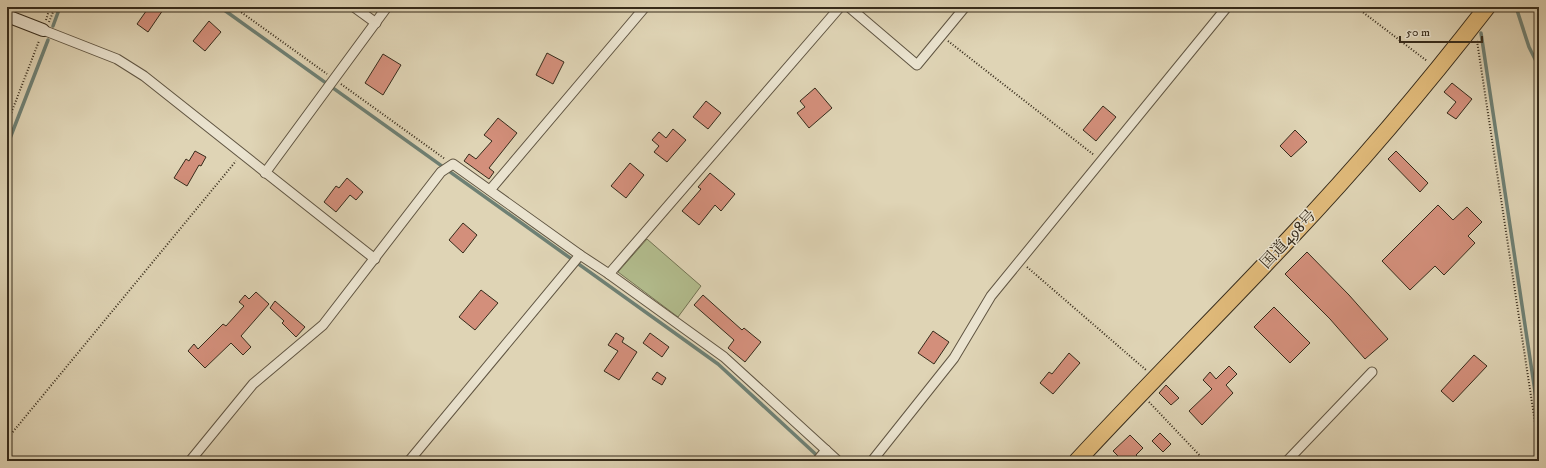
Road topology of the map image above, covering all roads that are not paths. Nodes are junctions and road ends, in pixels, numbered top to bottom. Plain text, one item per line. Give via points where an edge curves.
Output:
1 (354, 7) edge
2 (387, 7) edge
3 (645, 7) edge
4 (840, 7) edge
5 (849, 7) edge
6 (965, 7) edge
7 (1227, 7) edge
8 (1487, 7) edge
9 (7, 16) edge
10 (376, 23) junction
11 (43, 30) joint
12 (265, 173) junction
13 (490, 190) junction
14 (580, 255) junction
15 (374, 259) junction
16 (609, 274) junction
17 (1372, 372) dead end
18 (826, 450) junction
19 (190, 461) edge
20 (409, 461) edge
21 (817, 461) edge
22 (838, 461) edge
23 (872, 461) edge
24 (1077, 461) edge
25 (1288, 461) edge

1 - 10 street
2 - 10 street
3 - 13 street
4 - 16 street
5 - 6 street via 917,65
7 - 23 street via 991,296 954,358
8 - 24 highway, 国道498号 via 1438,70 1290,238
9 - 11 street
10 - 12 street
11 - 12 street via 118,59 144,76
12 - 15 street
13 - 14 street
13 - 15 street via 453,164 441,172
14 - 16 street
14 - 20 street
15 - 19 street via 323,325 253,384
16 - 18 street via 724,357
17 - 25 street
18 - 21 street
18 - 22 street

